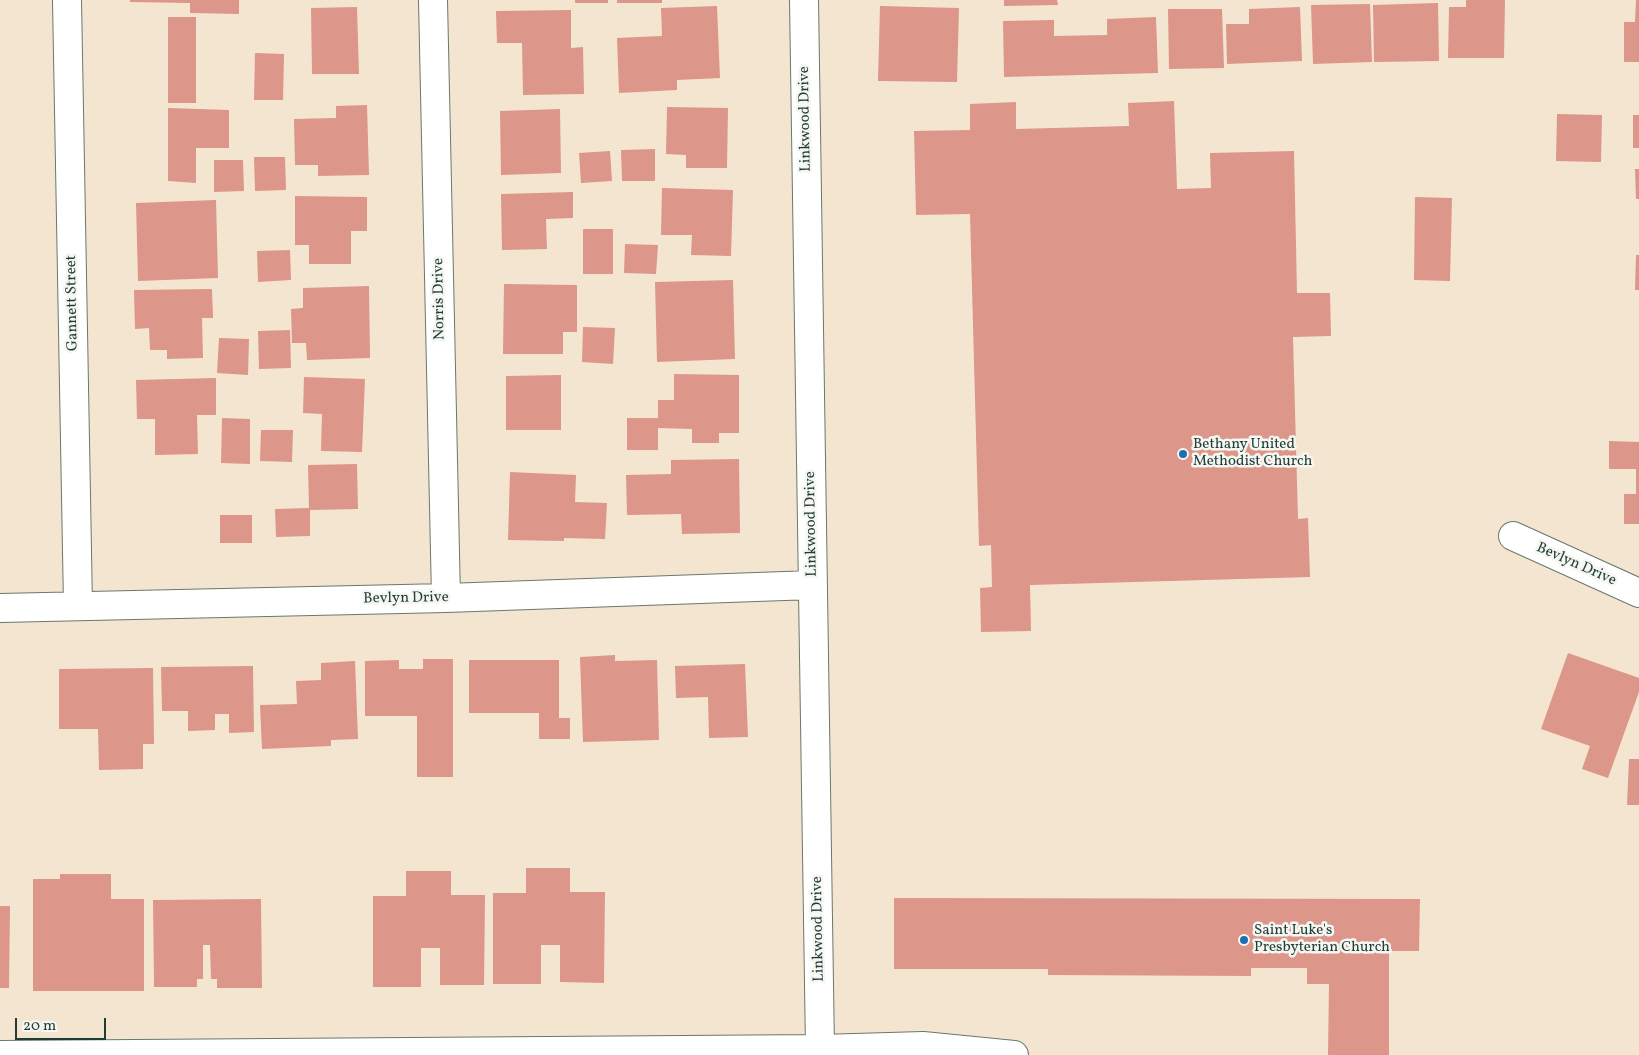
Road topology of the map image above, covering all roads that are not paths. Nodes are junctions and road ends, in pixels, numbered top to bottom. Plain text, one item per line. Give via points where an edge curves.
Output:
1 (67, 0) edge
2 (433, 0) edge
3 (804, 0) edge
4 (1513, 536) dead end
5 (813, 585) junction
6 (1639, 593) edge
7 (446, 598) junction
8 (78, 606) junction
9 (0, 608) edge
10 (820, 1049) junction
11 (335, 1054) edge
12 (0, 1055) edge
13 (63, 1055) edge
14 (113, 1055) edge
15 (1014, 1055) edge

1 - 8 street, Gannett Street
2 - 7 street, Norris Drive
3 - 5 street, Linkwood Drive
4 - 6 street, Bevlyn Drive
5 - 7 street, Bevlyn Drive
5 - 10 street, Linkwood Drive
7 - 8 street, Bevlyn Drive
8 - 9 street, Bevlyn Drive
10 - 11 street
10 - 15 street via 922,1046
11 - 14 street
12 - 13 street
13 - 14 street

